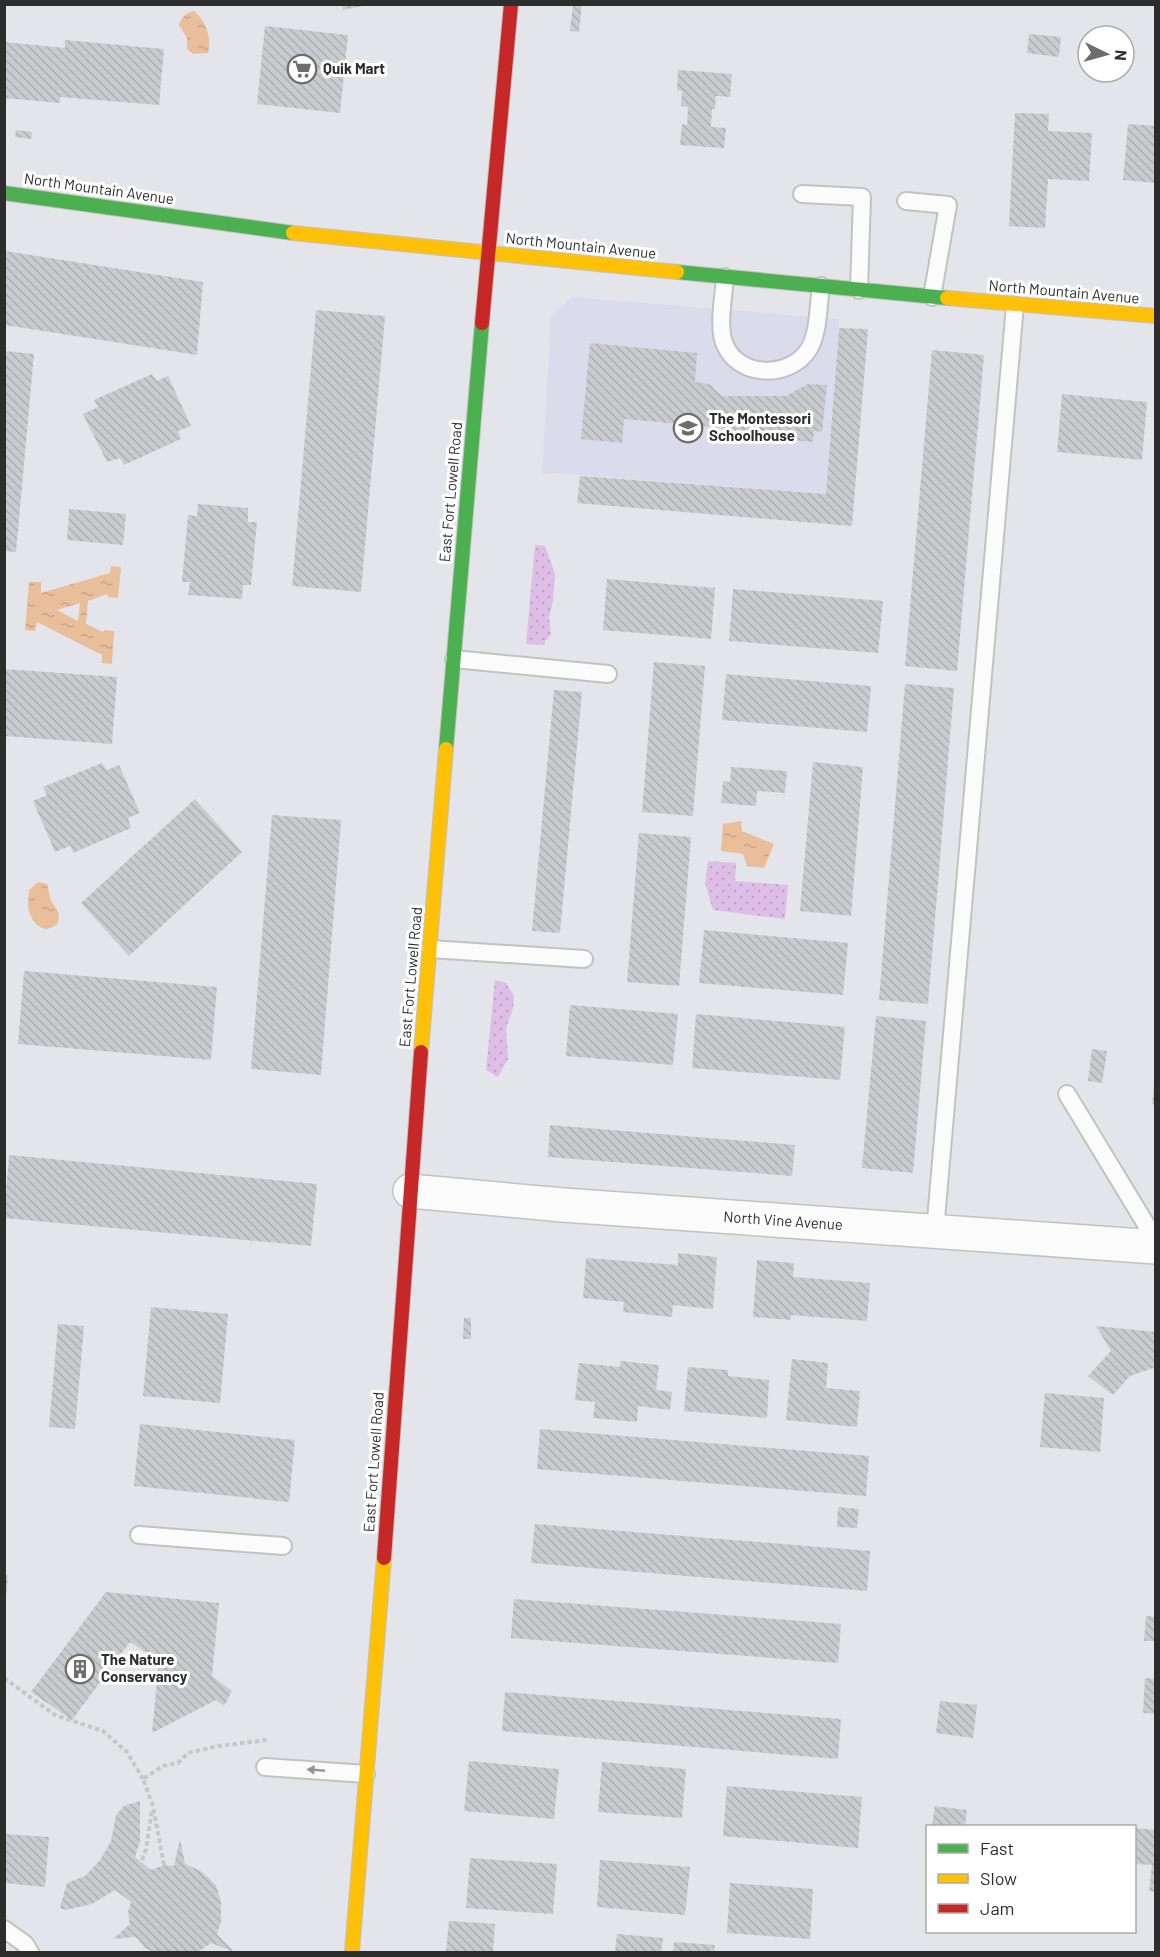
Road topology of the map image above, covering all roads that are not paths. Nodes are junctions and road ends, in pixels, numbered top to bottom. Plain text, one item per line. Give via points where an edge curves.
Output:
1 (511, 4) edge
2 (4, 192) edge
3 (802, 194) dead end
4 (906, 201) dead end
5 (489, 254) junction
6 (725, 277) junction
7 (821, 286) junction
8 (859, 290) junction
9 (932, 297) junction
10 (1015, 305) junction
11 (1155, 316) edge
12 (454, 660) junction
13 (608, 674) dead end
14 (430, 949) junction
15 (584, 959) dead end
16 (1067, 1094) dead end
17 (410, 1191) junction
18 (935, 1231) junction
19 (1150, 1247) edge
20 (139, 1535) dead end
21 (282, 1546) dead end
22 (265, 1767) dead end
23 (366, 1774) junction
24 (4, 1929) edge
25 (30, 1953) edge
26 (352, 1953) edge

1 - 5 main road, East Fort Lowell Road
2 - 5 main road, North Mountain Avenue via 274,231
3 - 8 lane via 862,197
4 - 9 lane via 948,205
5 - 6 main road, North Mountain Avenue
5 - 12 main road, East Fort Lowell Road
6 - 7 main road, North Mountain Avenue
6 - 7 lane via 724,344 741,364 772,372 789,366 808,351 815,337
7 - 8 main road, North Mountain Avenue
8 - 9 main road, North Mountain Avenue
9 - 10 main road, North Mountain Avenue
10 - 11 main road, North Mountain Avenue
10 - 18 lane
12 - 13 lane
12 - 14 main road, East Fort Lowell Road
14 - 15 lane
14 - 17 main road, East Fort Lowell Road
16 - 19 lane via 1147,1226
17 - 18 street, North Vine Avenue
17 - 23 main road, East Fort Lowell Road
18 - 19 street, North Vine Avenue
20 - 21 lane
23 -> 22 lane
23 - 26 main road, East Fort Lowell Road
24 - 25 lane via 25,1944

